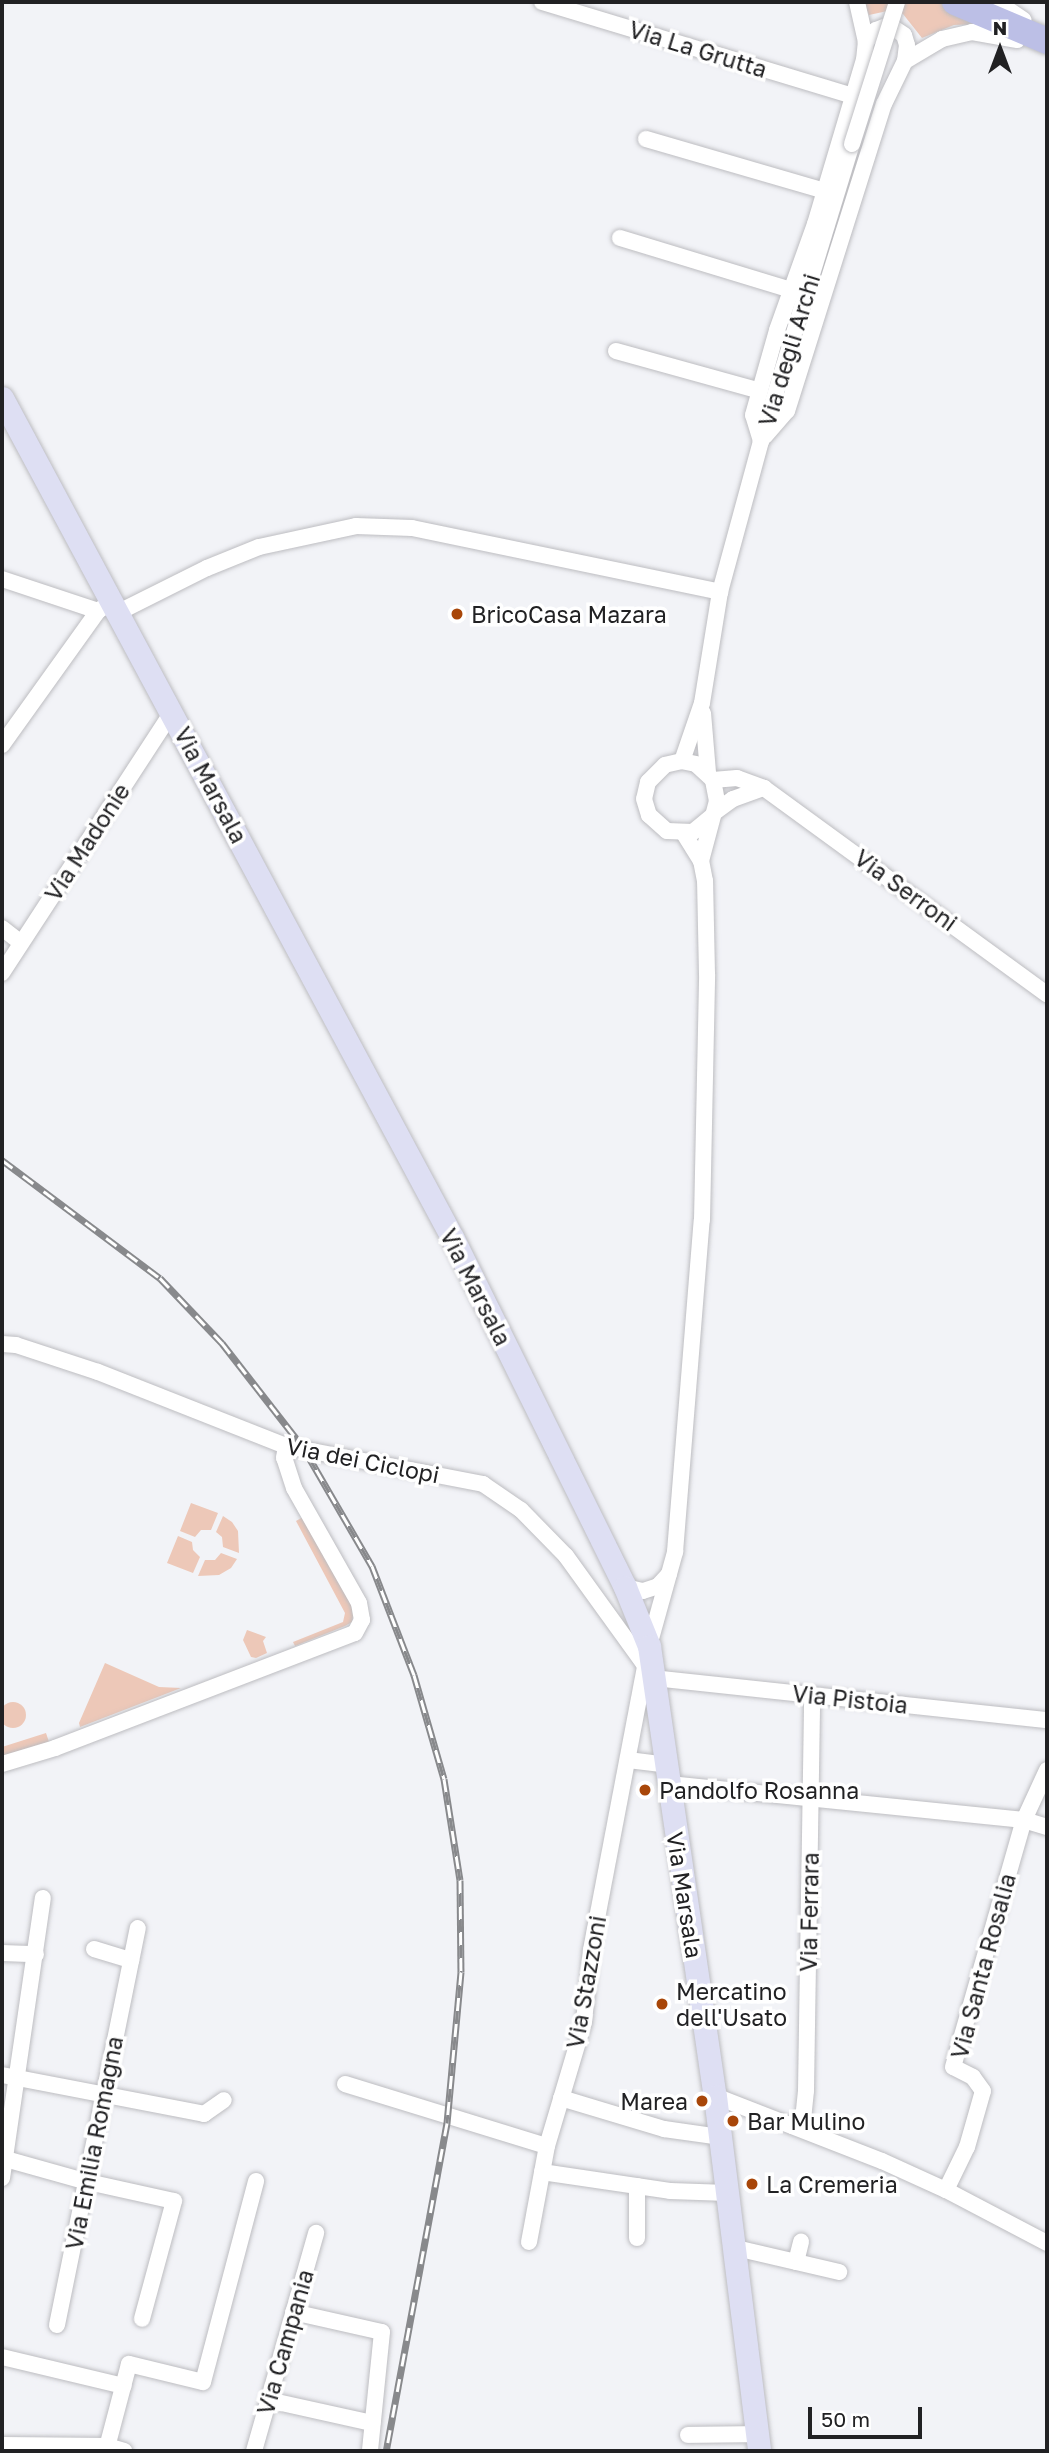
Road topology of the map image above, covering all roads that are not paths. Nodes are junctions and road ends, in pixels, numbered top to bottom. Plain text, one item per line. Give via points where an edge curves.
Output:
1 (542, 2) edge
2 (857, 2) edge
3 (897, 2) edge
4 (955, 2) edge
5 (997, 2) edge
6 (1047, 34) edge
7 (1047, 41) edge
8 (866, 42) junction
9 (1047, 48) edge
10 (905, 61) junction
11 (854, 96) junction
12 (646, 139) dead end
13 (825, 191) junction
14 (620, 238) dead end
15 (791, 290) junction
16 (616, 351) dead end
17 (760, 391) junction
18 (2, 398) edge
19 (761, 441) junction
20 (2, 579) edge
21 (720, 592) junction
22 (109, 608) junction
23 (702, 703) junction
24 (172, 712) junction
25 (2, 745) edge
26 (682, 761) junction
27 (710, 776) junction
28 (764, 788) junction
29 (714, 814) junction
30 (684, 834) junction
31 (701, 861) junction
32 (2, 928) edge
33 (21, 943) junction
34 (2, 973) edge
35 (1047, 995) edge
36 (2, 1344) edge
37 (286, 1446) junction
38 (671, 1572) junction
39 (625, 1587) junction
40 (650, 1666) junction
41 (812, 1695) junction
42 (1047, 1720) edge
43 (628, 1760) junction
44 (2, 1764) edge
45 (1047, 1770) edge
46 (667, 1774) junction
47 (810, 1798) junction
48 (1024, 1820) junction
49 (1047, 1827) edge
50 (43, 1898) dead end
51 (138, 1928) dead end
52 (94, 1949) dead end
53 (2, 1953) edge
54 (36, 1954) junction
55 (131, 1960) junction
56 (9, 2076) edge
57 (345, 2084) dead end
58 (104, 2095) junction
59 (716, 2095) junction
60 (561, 2098) junction
61 (223, 2100) dead end
62 (802, 2129) junction
63 (721, 2137) junction
64 (547, 2146) junction
65 (4, 2158) edge
66 (542, 2172) junction
67 (2, 2178) edge
68 (256, 2181) dead end
69 (88, 2182) junction
70 (637, 2186) junction
71 (946, 2190) junction
72 (728, 2193) junction
73 (316, 2233) dead end
74 (637, 2238) dead end
75 (529, 2242) dead end
76 (801, 2242) dead end
77 (1047, 2243) edge
78 (736, 2248) junction
79 (796, 2262) junction
80 (839, 2272) dead end
81 (293, 2312) junction
82 (142, 2319) dead end
83 (57, 2325) dead end
84 (2, 2357) edge
85 (124, 2386) junction
86 (268, 2400) junction
87 (372, 2423) junction
88 (688, 2435) dead end
89 (758, 2443) edge
90 (2, 2445) edge
91 (106, 2449) edge
92 (124, 2451) edge
93 (254, 2451) edge
94 (370, 2451) edge

1 - 11 street, Via La Grutta
2 - 8 street
3 - 19 street, Via degli Archi, bridge
4 - 7 main road
5 - 6 street
8 - 10 street via 876,30 895,29 904,35
8 - 11 street
9 - 10 street via 972,32 942,39
10 - 19 street via 884,104 788,411
11 - 13 street
12 - 13 street
13 - 15 street
14 - 15 street
15 - 17 street
16 - 17 street
17 - 19 street via 754,415
18 - 22 main road, Via Marsala
19 - 21 street, Via degli Archi
20 - 22 street
21 - 22 street via 412,528 356,526 260,547
21 - 23 street, Via degli Archi
22 - 24 main road, Via Marsala
22 - 25 street
23 - 26 street, Via degli Archi
23 - 27 street, Via degli Archi
24 - 33 street, Via Madonie
24 - 39 main road, Via Marsala via 446,1227
26 - 27 street via 696,764
26 - 30 street via 665,765 652,775 644,799 653,821 667,831
27 - 28 street, Via Serroni via 737,778
27 - 29 street via 717,794
28 - 29 street via 733,799
28 - 35 street, Via Serroni
29 - 30 street via 701,828
29 - 31 street
30 - 31 street
31 - 38 street, Via Stazzoni via 707,910 702,1220
32 - 33 street
33 - 34 street, Via Madonie
36 - 37 street, Via dei Ciclopi via 98,1372
37 - 40 street, Via dei Ciclopi via 483,1484 521,1510 566,1556
37 - 44 street via 284,1458 295,1488 359,1603 362,1620 355,1633
38 - 39 street via 658,1586 643,1591
38 - 40 street, Via Stazzoni
39 - 40 main road, Via Marsala
40 - 41 street, Via Pistoia
40 - 43 street, Via Stazzoni
40 - 46 main road, Via Marsala
41 - 42 street, Via Pistoia
41 - 47 street, Via Ferrara
43 - 46 street
43 - 60 street, Via Stazzoni via 591,1950 584,2022
45 - 48 street, Via Santa Rosalia
46 - 47 street
46 - 59 main road, Via Marsala
47 - 48 street
47 - 62 street, Via Ferrara
48 - 49 street
48 - 71 street, Via Santa Rosalia via 953,2067 973,2077 983,2091 967,2147
50 - 54 street
51 - 55 street, Via Emilia Romagna
52 - 55 street
53 - 54 street
54 - 56 street
55 - 58 street, Via Emilia Romagna
56 - 58 street
56 - 65 street
57 - 64 street
58 - 61 street via 204,2114
58 - 69 street, Via Emilia Romagna
59 - 62 street
59 - 63 main road, Via Marsala
60 - 63 street via 664,2129
60 - 64 street, Via Stazzoni
62 - 71 street
63 - 72 main road, Via Marsala
64 - 66 street, Via Stazzoni
65 - 67 street
65 - 69 street
66 - 70 street
66 - 75 street, Via Stazzoni
68 - 85 street via 203,2382 129,2364
69 - 82 street via 174,2201
69 - 83 street, Via Emilia Romagna
70 - 72 street
70 - 74 street
71 - 77 street
72 - 78 main road, Via Marsala
73 - 81 street, Via Campania
76 - 79 street
78 - 79 street
78 - 89 main road, Via Marsala
79 - 80 street
81 - 86 street, Via Campania
81 - 87 street via 382,2332
84 - 85 street
85 - 91 street
86 - 87 street
86 - 93 street, Via Campania
87 - 94 street
88 - 89 street
90 - 91 street
91 - 92 street

